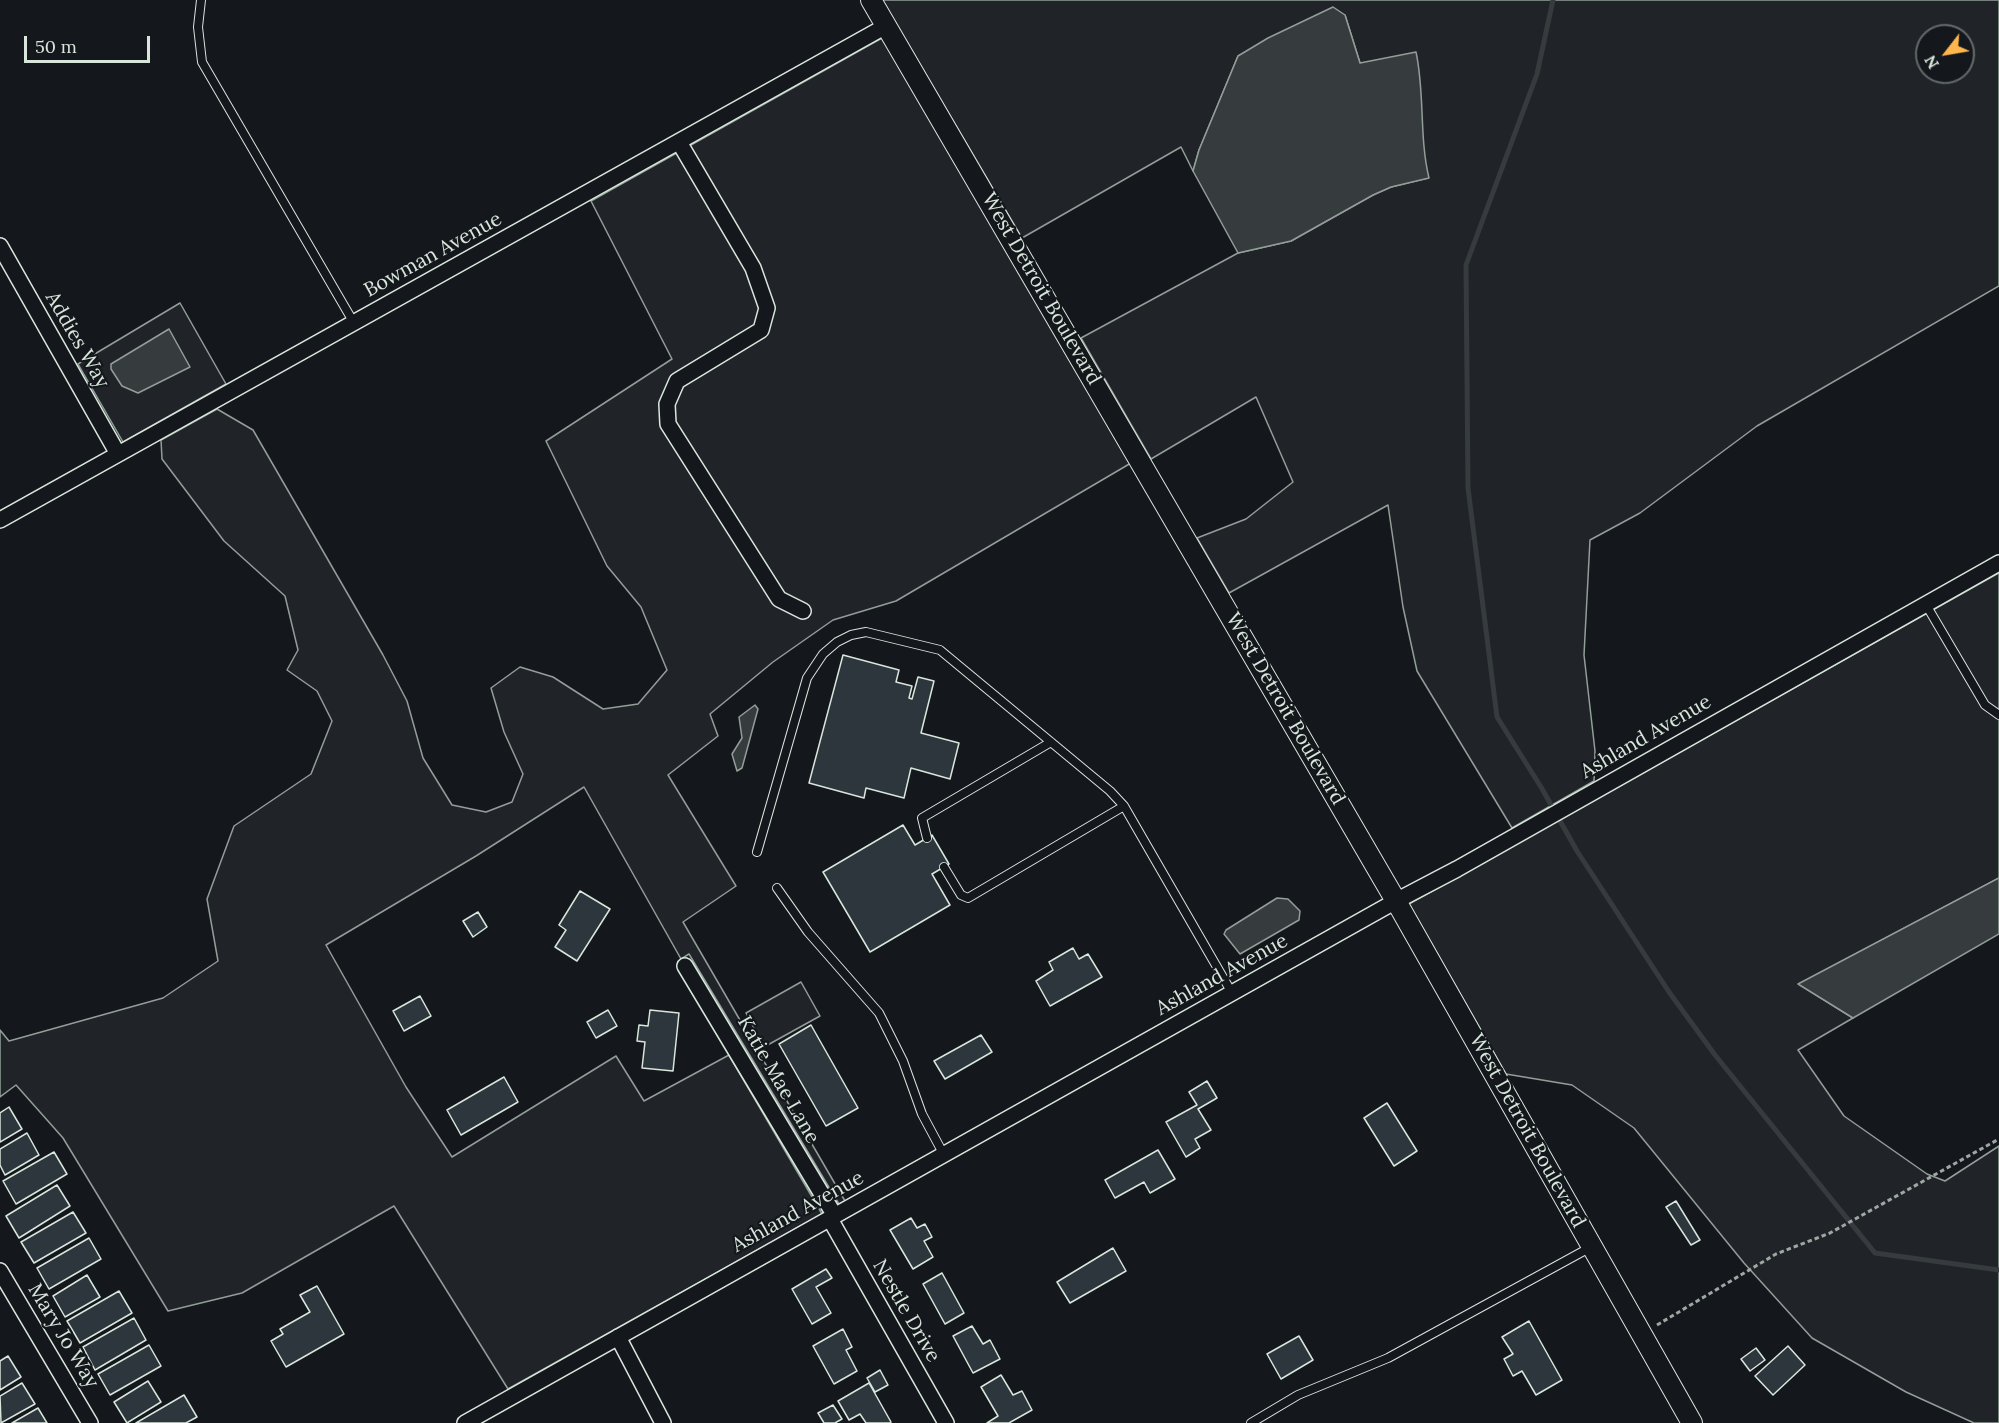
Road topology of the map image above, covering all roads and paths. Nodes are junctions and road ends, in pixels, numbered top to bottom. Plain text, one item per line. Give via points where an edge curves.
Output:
1 (201, 0) edge
2 (871, 0) edge
3 (886, 26) junction
4 (679, 142) junction
5 (0, 246) edge
6 (354, 323) junction
7 (118, 454) junction
8 (0, 520) edge
9 (1999, 563) edge
10 (1925, 603) junction
11 (803, 611) dead end
12 (1999, 715) edge
13 (1051, 742) junction
14 (1124, 806) junction
15 (927, 838) dead end
16 (757, 852) dead end
17 (944, 867) dead end
18 (777, 888) dead end
19 (1396, 901) junction
20 (685, 966) dead end
21 (1233, 993) junction
22 (1999, 1139) edge
23 (944, 1155) junction
24 (832, 1218) junction
25 (1592, 1247) junction
26 (0, 1271) edge
27 (1653, 1328) dead end
28 (618, 1337) junction
29 (90, 1423) edge
30 (465, 1423) edge
31 (663, 1423) edge
32 (946, 1423) edge
33 (1251, 1423) edge
34 (1692, 1423) edge

1 - 6 lane via 198,27 202,62
2 - 3 street, West Detroit Boulevard
3 - 4 street, Bowman Avenue
3 - 19 street, West Detroit Boulevard
4 - 6 street, Bowman Avenue
4 - 11 street via 753,267 767,308 761,330 677,381 667,404 668,424 779,599
5 - 7 street, Addies Way
6 - 7 street, Bowman Avenue
7 - 8 street, Bowman Avenue
9 - 10 street, Ashland Avenue
10 - 12 lane via 1985,705
10 - 19 street, Ashland Avenue
13 - 14 lane
13 - 15 lane via 922,818
13 - 16 lane via 940,650 866,632 850,635 823,654 807,678
14 - 17 lane via 968,898
14 - 21 lane
18 - 23 lane via 808,932 879,1013
19 - 21 street, Ashland Avenue
19 - 25 street, West Detroit Boulevard
20 - 24 street, Katie Mae Lane
21 - 23 street, Ashland Avenue
22 - 27 path via 1830,1233 1776,1254
23 - 24 street, Ashland Avenue
24 - 28 street, Ashland Avenue
24 - 32 street, Nestle Drive
25 - 33 lane via 1388,1358 1298,1395
25 - 34 street, West Detroit Boulevard
26 - 29 street, Mary Jo Way
28 - 30 street, Ashland Avenue
28 - 31 street

